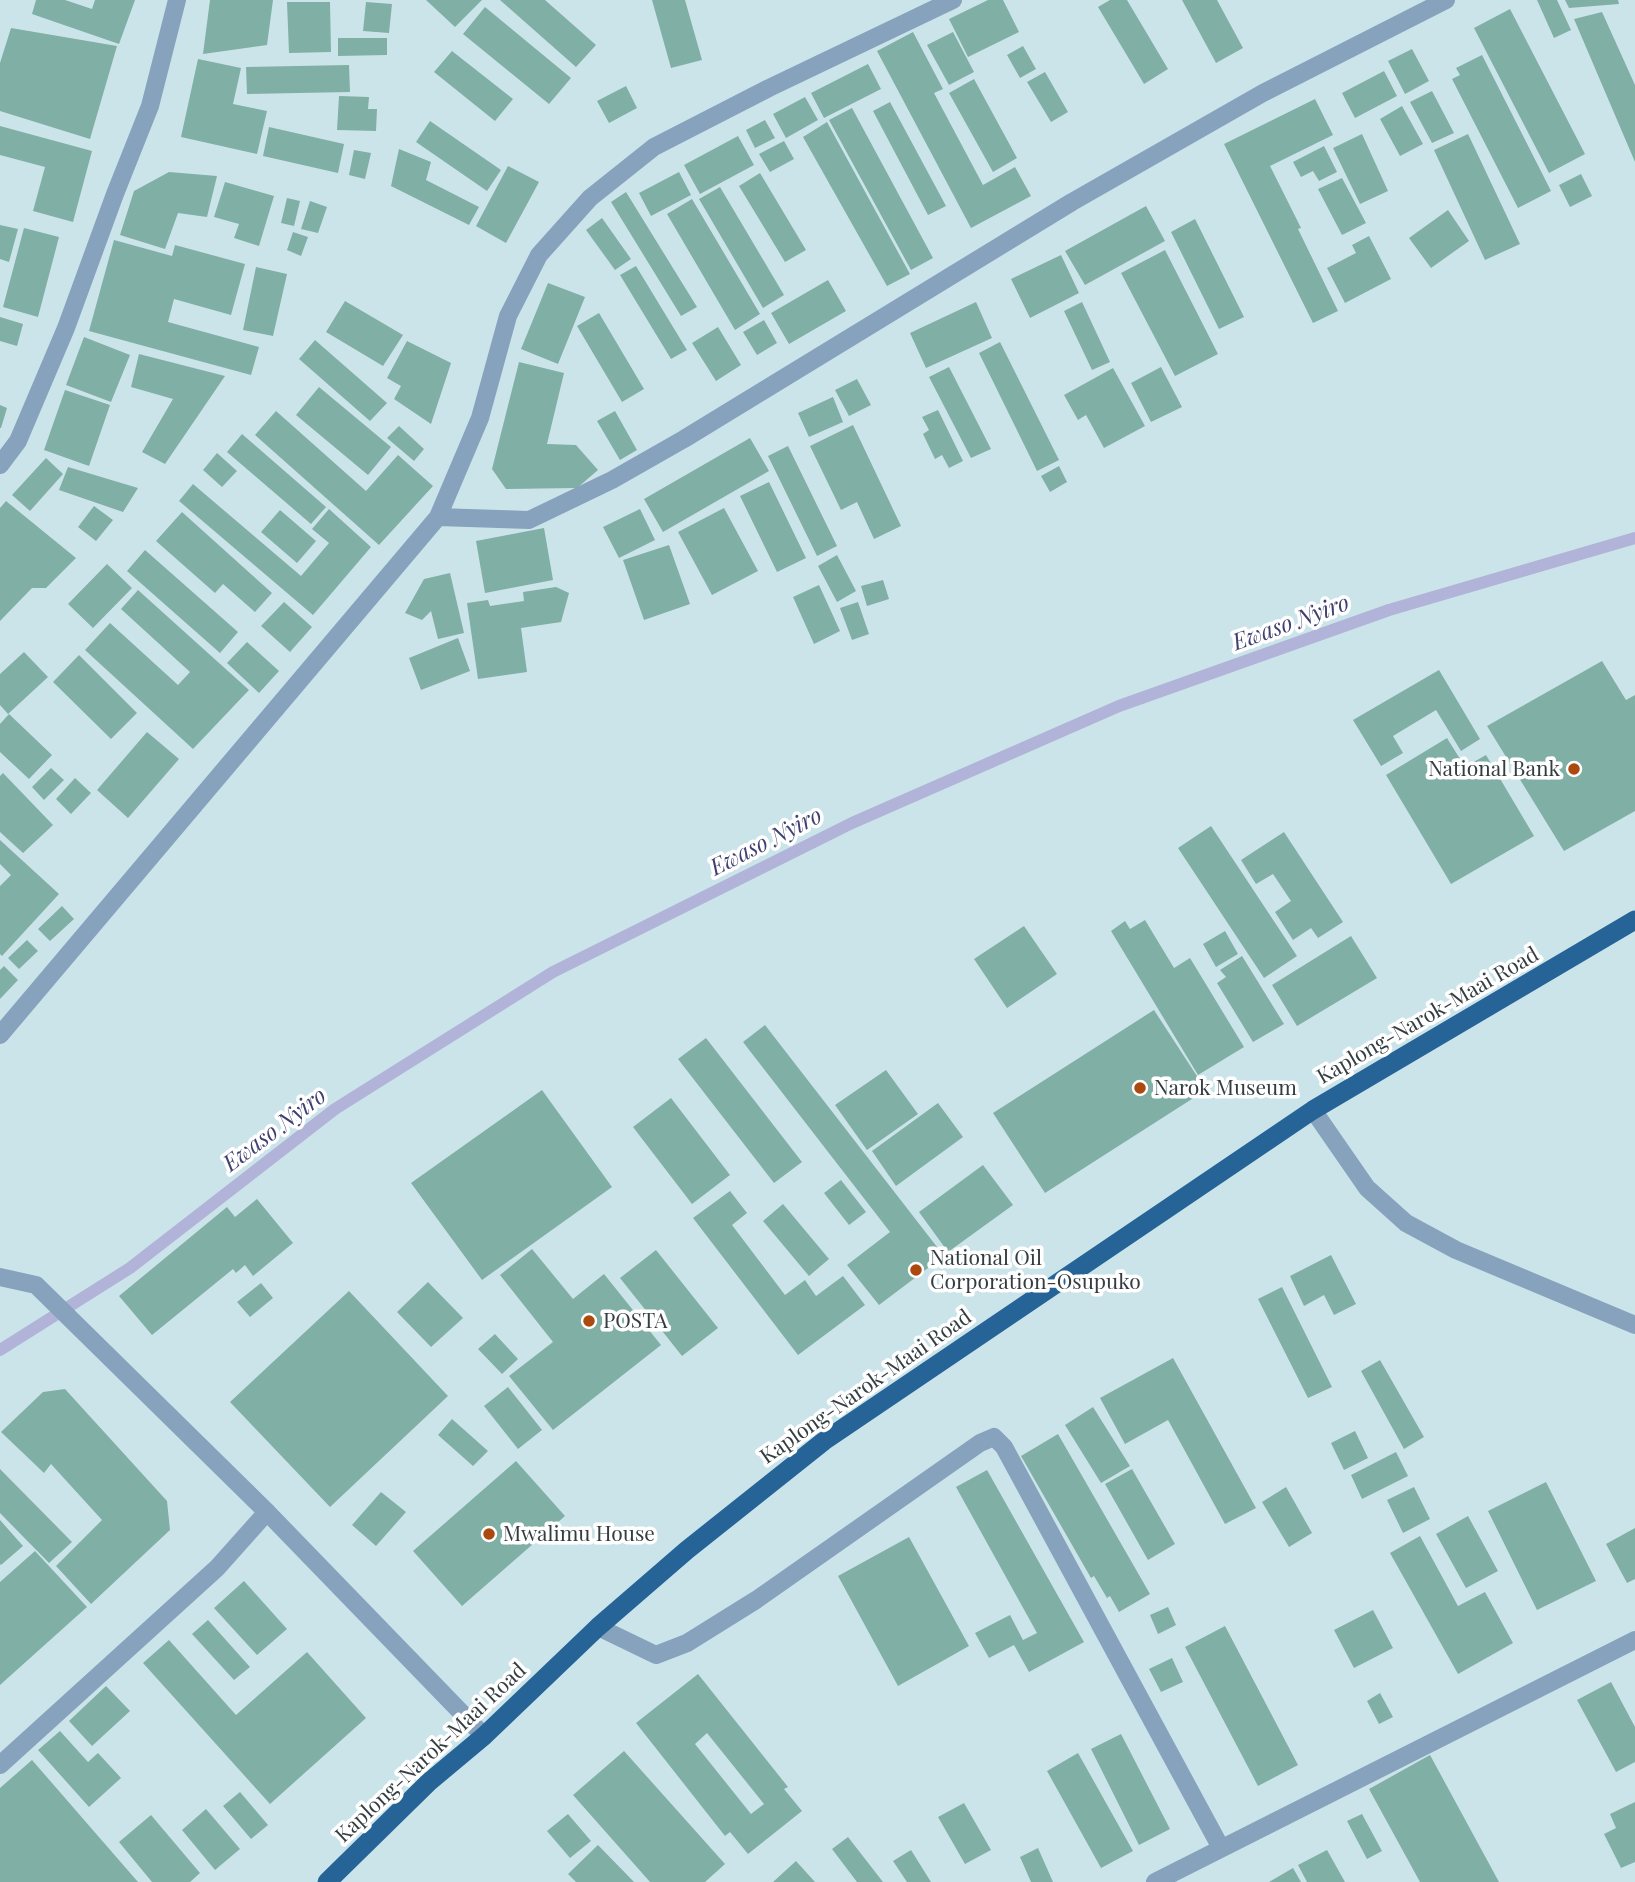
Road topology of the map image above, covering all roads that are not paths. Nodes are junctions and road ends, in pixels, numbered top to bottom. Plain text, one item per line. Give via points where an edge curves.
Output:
1 (177, 0) edge
2 (953, 0) edge
3 (1446, 0) edge
4 (0, 465) edge
5 (438, 517) junction
6 (1635, 920) edge
7 (0, 1035) edge
8 (1313, 1110) junction
9 (0, 1278) edge
10 (1635, 1325) edge
11 (267, 1512) junction
12 (598, 1627) junction
13 (1635, 1640) edge
14 (484, 1736) junction
15 (0, 1765) edge
16 (1221, 1848) junction
17 (327, 1882) edge
18 (1155, 1882) edge

1 - 4 street via 150,106 66,328 18,441
2 - 5 street via 654,146 590,198 539,255 508,316 480,418
3 - 5 street via 1263,93 1072,202 612,480 529,520
5 - 7 street
6 - 8 highway, Kaplong-Narok-Maai Road
8 - 10 street via 1367,1188 1406,1223 1456,1250
8 - 12 highway, Kaplong-Narok-Maai Road via 824,1441
9 - 11 street via 36,1286
11 - 14 street
11 - 15 street via 217,1568
12 - 14 highway, Kaplong-Narok-Maai Road
12 - 16 street via 656,1655 687,1643 994,1437 1004,1447
13 - 16 street
14 - 17 highway, Kaplong-Narok-Maai Road via 429,1782
16 - 18 street

